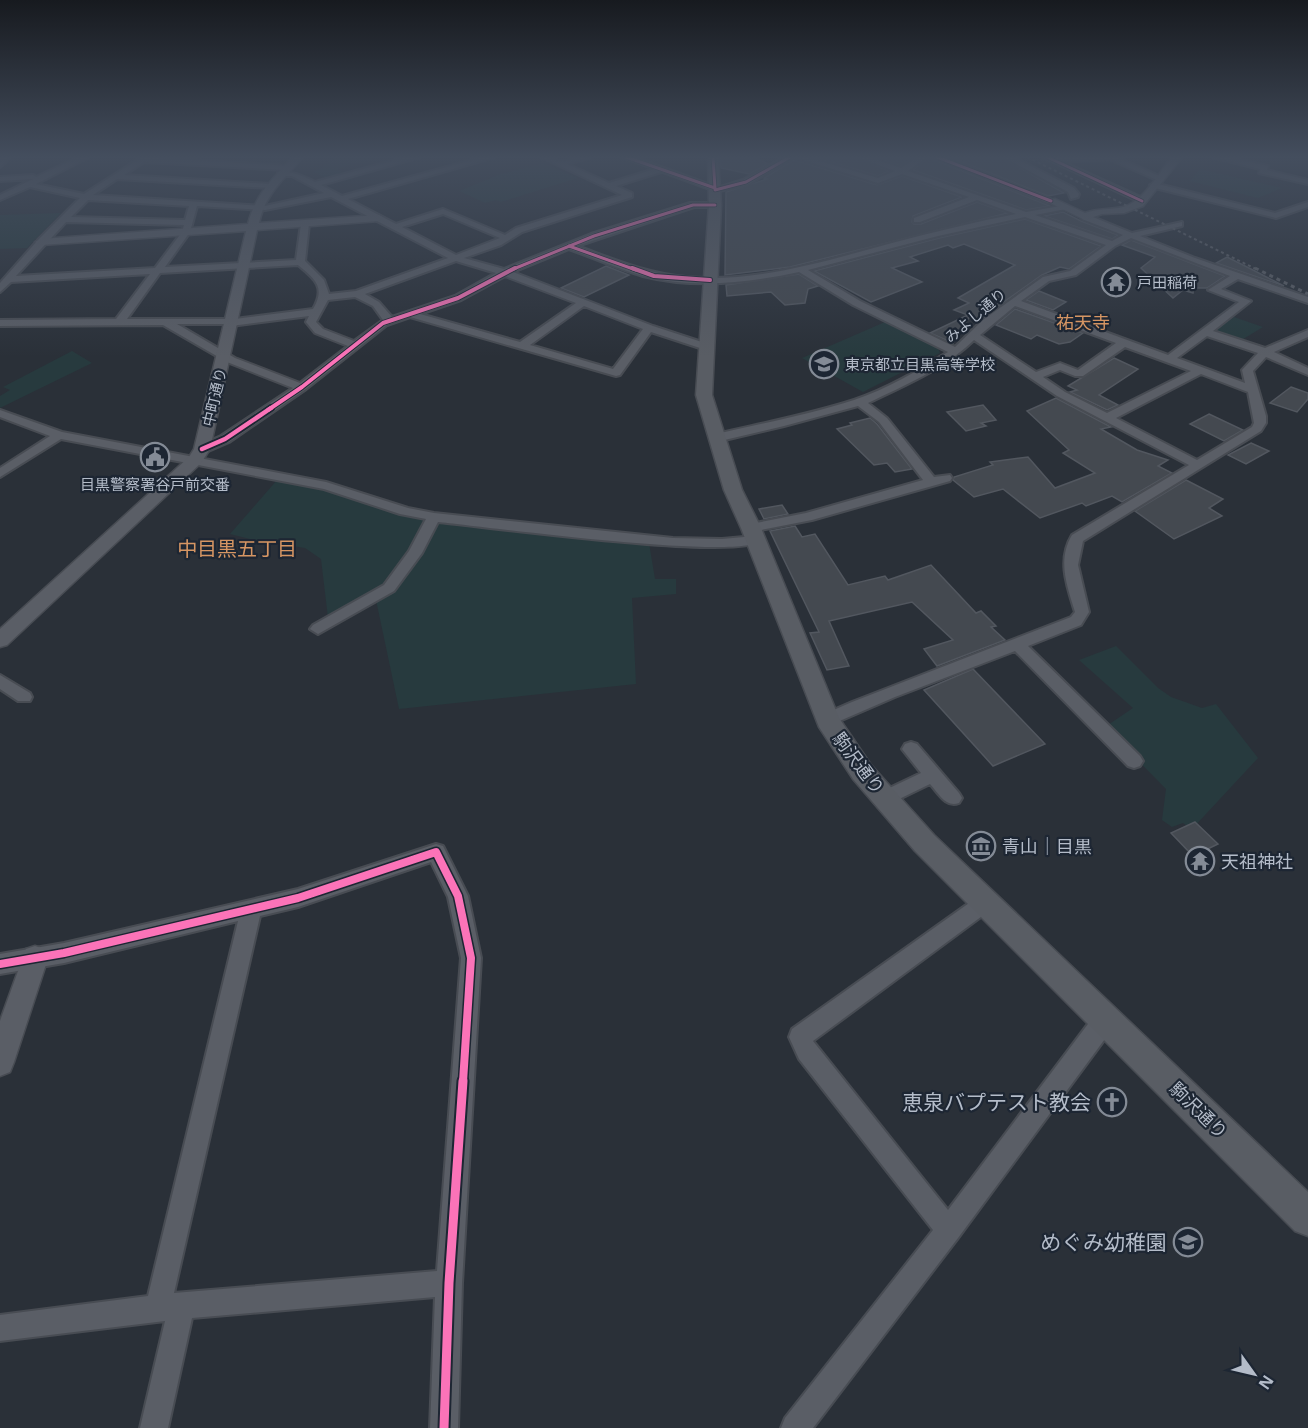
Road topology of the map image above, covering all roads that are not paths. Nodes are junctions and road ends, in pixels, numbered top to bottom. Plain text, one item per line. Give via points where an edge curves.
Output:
1 (59, 224) edge
2 (135, 224) edge
3 (188, 224) edge
4 (254, 224) edge
5 (305, 224) junction
6 (310, 224) edge
7 (388, 224) edge
8 (405, 224) edge
9 (472, 224) edge
10 (539, 224) edge
11 (637, 224) edge
12 (714, 224) edge
13 (923, 224) edge
14 (987, 224) edge
15 (1056, 224) edge
16 (1100, 224) edge
17 (1179, 224) dead end
18 (187, 227) junction
19 (395, 227) junction
20 (253, 228) junction
21 (941, 234) junction
22 (1129, 236) junction
23 (506, 238) junction
24 (41, 242) junction
25 (1112, 244) junction
26 (569, 246) junction
27 (455, 258) junction
28 (300, 262) junction
29 (244, 266) junction
30 (800, 269) junction
31 (157, 272) junction
32 (505, 272) junction
33 (1237, 276) junction
34 (10, 279) junction
35 (710, 280) junction
36 (1308, 288) edge
37 (0, 290) edge
38 (1291, 293) junction
39 (357, 294) junction
40 (324, 297) junction
41 (1308, 300) edge
42 (582, 302) junction
43 (1014, 302) junction
44 (315, 312) junction
45 (409, 314) junction
46 (389, 320) junction
47 (120, 321) junction
48 (166, 321) junction
49 (231, 322) junction
50 (0, 323) edge
51 (649, 328) junction
52 (1204, 331) junction
53 (1308, 333) edge
54 (975, 336) junction
55 (1125, 342) junction
56 (356, 345) junction
57 (523, 345) junction
58 (707, 347) junction
59 (956, 352) junction
60 (1265, 352) junction
61 (223, 358) junction
62 (1170, 359) junction
63 (1201, 370) junction
64 (1308, 372) edge
65 (1035, 376) junction
66 (302, 387) junction
67 (1253, 390) junction
68 (860, 402) junction
69 (0, 413) edge
70 (1106, 418) junction
71 (59, 435) junction
72 (716, 438) junction
73 (198, 454) junction
74 (1198, 465) junction
75 (0, 473) edge
76 (946, 478) dead end
77 (932, 483) junction
78 (434, 517) junction
79 (753, 534) junction
80 (318, 629) dead end
81 (0, 640) edge
82 (1018, 645) junction
83 (0, 681) edge
84 (24, 697) dead end
85 (828, 720) junction
86 (911, 749) dead end
87 (1134, 761) dead end
88 (933, 775) junction
89 (885, 798) junction
90 (953, 798) dead end
91 (986, 902) junction
92 (251, 910) junction
93 (35, 958) junction
94 (0, 964) edge
95 (1105, 1020) junction
96 (0, 1062) edge
97 (1308, 1218) edge
98 (949, 1229) junction
99 (449, 1284) junction
100 (170, 1307) junction
101 (0, 1328) edge
102 (154, 1428) edge
103 (444, 1428) edge
104 (795, 1428) edge

1 - 24 street
2 - 18 street
3 - 18 street
4 - 20 street, 中町通り
5 - 6 street
5 - 20 street
5 - 28 street
7 - 19 street
8 - 19 street
9 - 23 street
10 - 23 street
11 - 26 street
12 - 35 main road, 駒沢通り
13 - 21 street
14 - 21 street
15 - 25 street
16 - 22 street
17 - 22 street, みよし通り
18 - 20 street
18 - 24 street
18 - 31 street
19 - 27 street
20 - 29 street, 中町通り
21 - 30 street
22 - 25 street, みよし通り
22 - 33 street
23 - 27 street
24 - 34 street
25 - 43 street, みよし通り via 1073,273 1046,279
26 - 32 street
26 - 35 street via 654,276
27 - 32 street
27 - 39 street
28 - 29 street
28 - 40 street via 322,284
29 - 31 street
29 - 49 street, 中町通り
30 - 35 street
30 - 59 street via 884,318
31 - 34 street
31 - 47 street
32 - 42 street
32 - 45 street via 458,298
33 - 38 street
33 - 52 street via 1213,290 1246,302
34 - 37 street
35 - 58 main road, 駒沢通り
36 - 38 street
38 - 41 street
39 - 40 street
39 - 46 street via 376,304
40 - 44 street
42 - 51 street
42 - 57 street
43 - 54 street, みよし通り
43 - 55 street
44 - 49 street
44 - 56 street via 311,322 314,328
45 - 46 street
45 - 57 street
46 - 56 street
47 - 48 street
47 - 50 street
48 - 49 street
48 - 61 street
49 - 61 street, 中町通り
51 - 57 street via 616,373
51 - 58 street
52 - 60 street
52 - 62 street
53 - 60 street
54 - 59 street, みよし通り
54 - 65 street
55 - 62 street
55 - 65 street via 1079,374 1060,366
56 - 66 street
58 - 72 main road, 駒沢通り via 704,395
59 - 68 street, みよし通り
60 - 64 street
60 - 67 street via 1247,370
61 - 66 street
61 - 73 street, 中町通り
62 - 63 street
63 - 67 street
63 - 70 street
65 - 70 street
66 - 73 street
67 - 74 street via 1260,423 1257,429
68 - 72 street, みよし通り
68 - 77 street via 883,420
69 - 71 street
70 - 74 street
71 - 73 street
71 - 75 street
72 - 79 main road, 駒沢通り
73 - 78 street
73 - 81 street
74 - 82 street via 1077,538 1070,548 1071,565 1082,612 1076,621
76 - 77 street
77 - 79 street
78 - 79 street via 673,542 722,543
78 - 80 street via 415,553 389,588
79 - 85 main road, 駒沢通り
82 - 85 street via 875,697
82 - 87 street
83 - 84 street
85 - 89 main road, 駒沢通り via 851,759
86 - 88 street
88 - 89 street
88 - 90 street
89 - 91 main road, 駒沢通り
91 - 95 main road, 駒沢通り
91 - 98 street via 800,1037 814,1060
92 - 93 street
92 - 99 street via 436,852 458,896 471,958
92 - 100 street
93 - 94 street
93 - 96 street
95 - 97 main road, 駒沢通り
95 - 98 street
98 - 104 street
99 - 100 street
99 - 103 street
100 - 101 street
100 - 102 street

